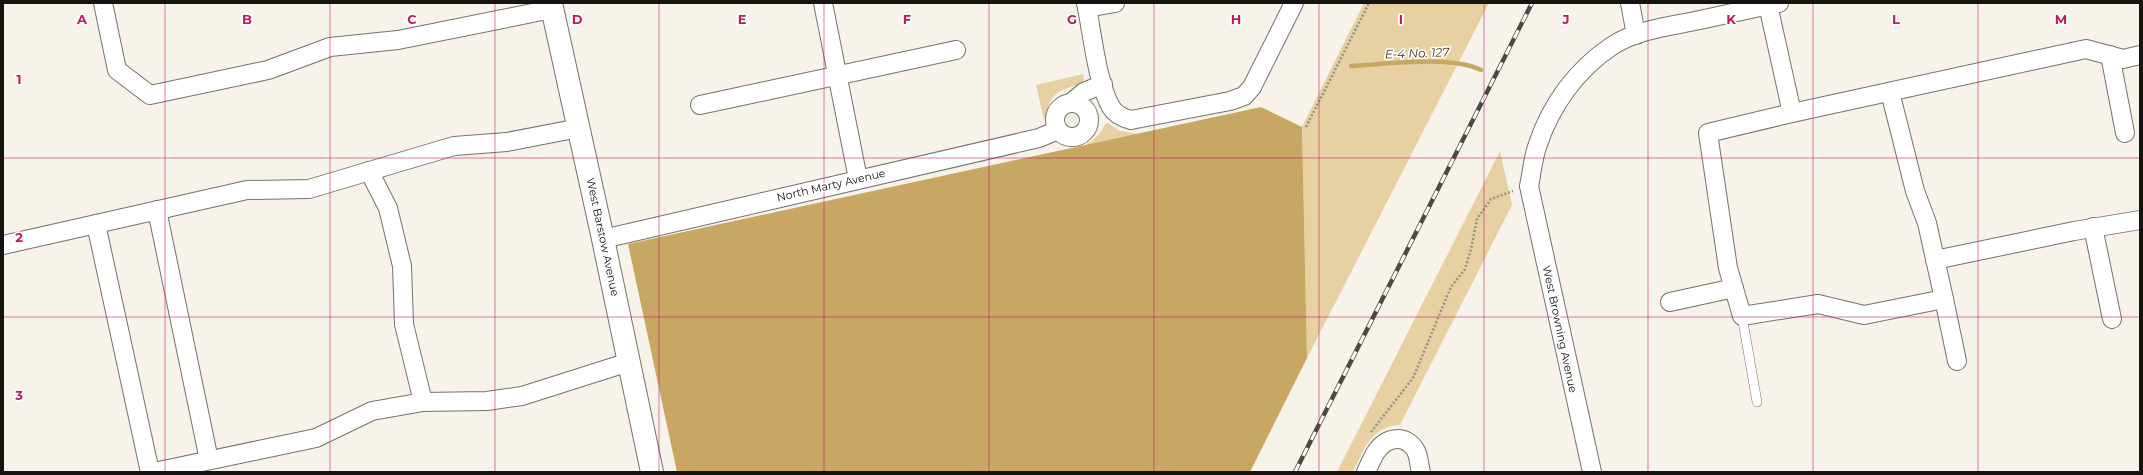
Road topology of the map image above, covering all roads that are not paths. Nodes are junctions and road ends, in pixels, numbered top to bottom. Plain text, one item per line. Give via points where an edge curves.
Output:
1 (102, 3) edge
2 (823, 3) edge
3 (1115, 3) edge
4 (1294, 3) edge
5 (1630, 3) edge
6 (1773, 4) edge
7 (552, 6) edge
8 (1086, 6) edge
9 (1636, 35) junction
10 (956, 50) dead end
11 (2110, 55) junction
12 (2140, 55) edge
13 (837, 75) junction
14 (1103, 84) junction
15 (1890, 92) junction
16 (1071, 103) junction
17 (700, 104) dead end
18 (1111, 108) junction
19 (1792, 113) junction
20 (1088, 125) junction
21 (579, 128) junction
22 (1058, 130) junction
23 (2125, 133) dead end
24 (369, 171) junction
25 (858, 179) junction
26 (157, 210) junction
27 (2140, 220) edge
28 (96, 224) junction
29 (2093, 227) junction
30 (603, 238) junction
31 (3, 245) edge
32 (1935, 260) junction
33 (1734, 288) junction
34 (1944, 299) junction
35 (1670, 302) dead end
36 (1742, 316) junction
37 (2112, 319) dead end
38 (1957, 361) dead end
39 (629, 362) junction
40 (424, 402) junction
41 (1757, 402) dead end
42 (209, 460) junction
43 (150, 472) edge
44 (154, 472) edge
45 (652, 472) edge
46 (1366, 472) edge
47 (1421, 472) edge
48 (1592, 472) edge

1 - 7 street via 117,70 150,95 268,70 330,48 398,40
2 - 13 street
3 - 8 street
4 - 18 street via 1252,87 1244,96 1131,120 1121,117
5 - 9 street
6 - 9 street
6 - 19 street
7 - 21 street, West Barstow Avenue
8 - 14 street
9 - 48 street, West Browning Avenue via 1607,49 1587,65 1567,88 1550,114 1538,145 1529,186
10 - 13 street
11 - 12 street via 2123,58
11 - 15 street via 2086,49
11 - 23 street
13 - 17 street
13 - 25 street
14 - 16 street via 1084,92
14 - 18 street
15 - 19 street
15 - 32 street
16 - 20 street via 1085,109 1088,114
16 - 22 street via 1057,110 1054,121
18 - 20 street
19 - 33 street via 1708,133 1728,268
20 - 22 street via 1081,134 1075,136 1064,135
21 - 24 street via 507,142 454,146
21 - 30 street, West Barstow Avenue
22 - 25 street, North Marty Avenue via 1039,138
24 - 26 street via 309,189 247,190
24 - 40 street via 388,208 402,266 404,324
25 - 30 street, North Marty Avenue
26 - 28 street
26 - 42 street
27 - 29 street
28 - 31 street
28 - 43 street
29 - 32 street
29 - 37 street
30 - 39 street, West Barstow Avenue
32 - 34 street
33 - 35 street
33 - 36 street
34 - 36 street via 1864,315 1818,304
34 - 38 street
36 - 41 lane
39 - 40 street via 522,396 487,401
39 - 45 street, West Barstow Avenue
40 - 42 street via 372,411 316,438
42 - 44 street
46 - 47 street via 1376,452 1387,441 1398,438 1410,442 1416,452

